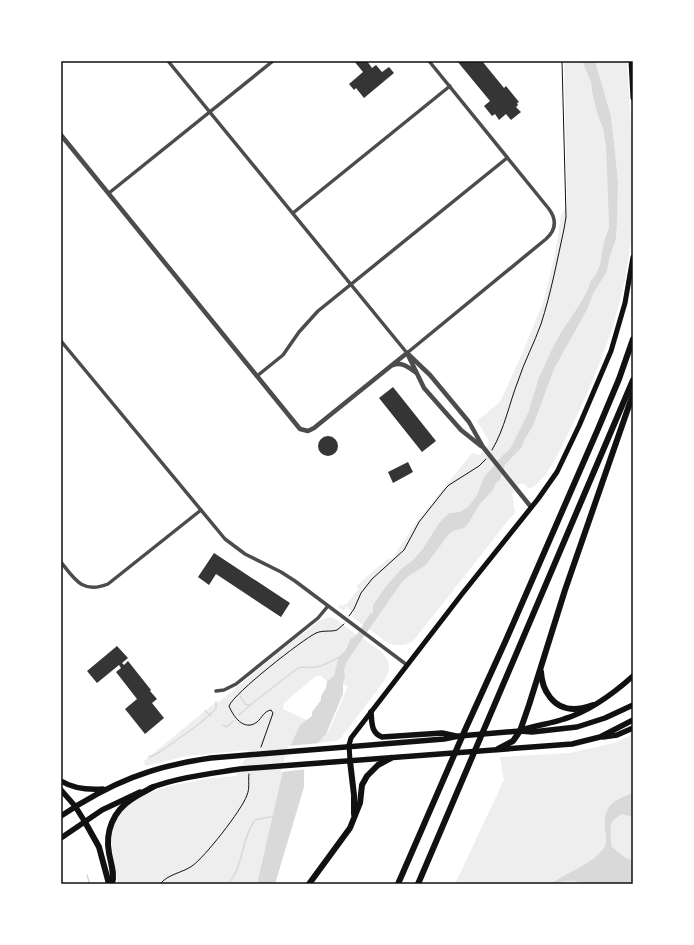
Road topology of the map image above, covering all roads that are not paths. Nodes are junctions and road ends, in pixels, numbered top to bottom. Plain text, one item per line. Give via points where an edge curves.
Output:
1 (168, 61) edge
2 (273, 61) edge
3 (429, 61) edge
4 (631, 61) edge
5 (450, 86) junction
6 (633, 98) edge
7 (210, 112) junction
8 (62, 136) edge
9 (507, 158) junction
10 (109, 193) junction
11 (292, 213) junction
12 (633, 258) edge
13 (350, 284) junction
14 (633, 339) edge
15 (61, 341) edge
16 (407, 353) junction
17 (391, 365) junction
18 (416, 373) junction
19 (257, 376) junction
20 (633, 380) edge
21 (633, 394) edge
22 (482, 447) junction
23 (531, 507) junction
24 (201, 510) junction
25 (61, 562) edge
26 (328, 606) junction
27 (407, 665) junction
28 (541, 668) junction
29 (633, 676) edge
30 (216, 691) dead end
31 (593, 705) junction
32 (633, 705) edge
33 (371, 712) junction
34 (633, 720) edge
35 (633, 728) edge
36 (520, 731) junction
37 (445, 736) junction
38 (600, 737) junction
39 (349, 747) junction
40 (498, 749) junction
41 (391, 758) junction
42 (350, 761) junction
43 (61, 781) edge
44 (153, 786) junction
45 (105, 789) junction
46 (61, 790) edge
47 (75, 806) junction
48 (61, 816) edge
49 (354, 818) junction
50 (85, 822) junction
51 (61, 838) edge
52 (110, 884) edge
53 (309, 884) edge
54 (398, 884) edge
55 (418, 884) edge

1 - 7 street
2 - 7 street
3 - 5 street
4 - 6 main road
5 - 9 street
5 - 11 street
7 - 10 street
7 - 11 street
8 - 10 street
9 - 13 street
9 - 16 street via 549,209 555,224 551,234
10 - 19 street
11 - 13 street
12 - 23 main road via 622,314 602,375 564,459 550,483
13 - 16 street
13 - 19 street via 311,317 282,355
14 - 54 highway via 598,429
15 - 24 street
16 - 17 street
16 - 18 street
16 - 22 street via 430,375 469,422
17 - 18 street via 404,364
17 - 19 street via 308,431 300,429
18 - 22 street via 424,388 461,430
20 - 55 highway
21 - 28 highway via 565,590
22 - 23 street
23 - 27 main road
24 - 25 street via 108,584 100,587 83,586
24 - 26 street via 220,533 239,550 284,574
26 - 27 street
26 - 30 street via 318,618 236,684
27 - 33 main road
28 - 31 highway via 545,691 556,703 571,709
28 - 36 highway
29 - 31 main road
31 - 36 main road via 565,719
32 - 36 main road via 586,725 532,732
33 - 37 main road via 373,730 382,737
33 - 39 main road via 351,738
34 - 38 main road
35 - 38 main road via 616,736
36 - 37 main road
36 - 40 highway via 513,741
37 - 39 main road
38 - 40 main road via 561,746
39 - 42 main road
39 - 45 main road via 182,762 147,772
40 - 41 main road
41 - 42 main road
41 - 49 highway via 378,765 367,776 362,785 360,803
42 - 44 main road via 240,769 189,776
42 - 49 highway
43 - 45 main road via 83,789
44 - 50 main road
44 - 52 highway via 124,804 111,823 108,843 114,877
45 - 47 main road
46 - 47 main road
47 - 48 main road
47 - 50 main road
49 - 53 highway
50 - 51 main road
50 - 52 highway via 99,847

